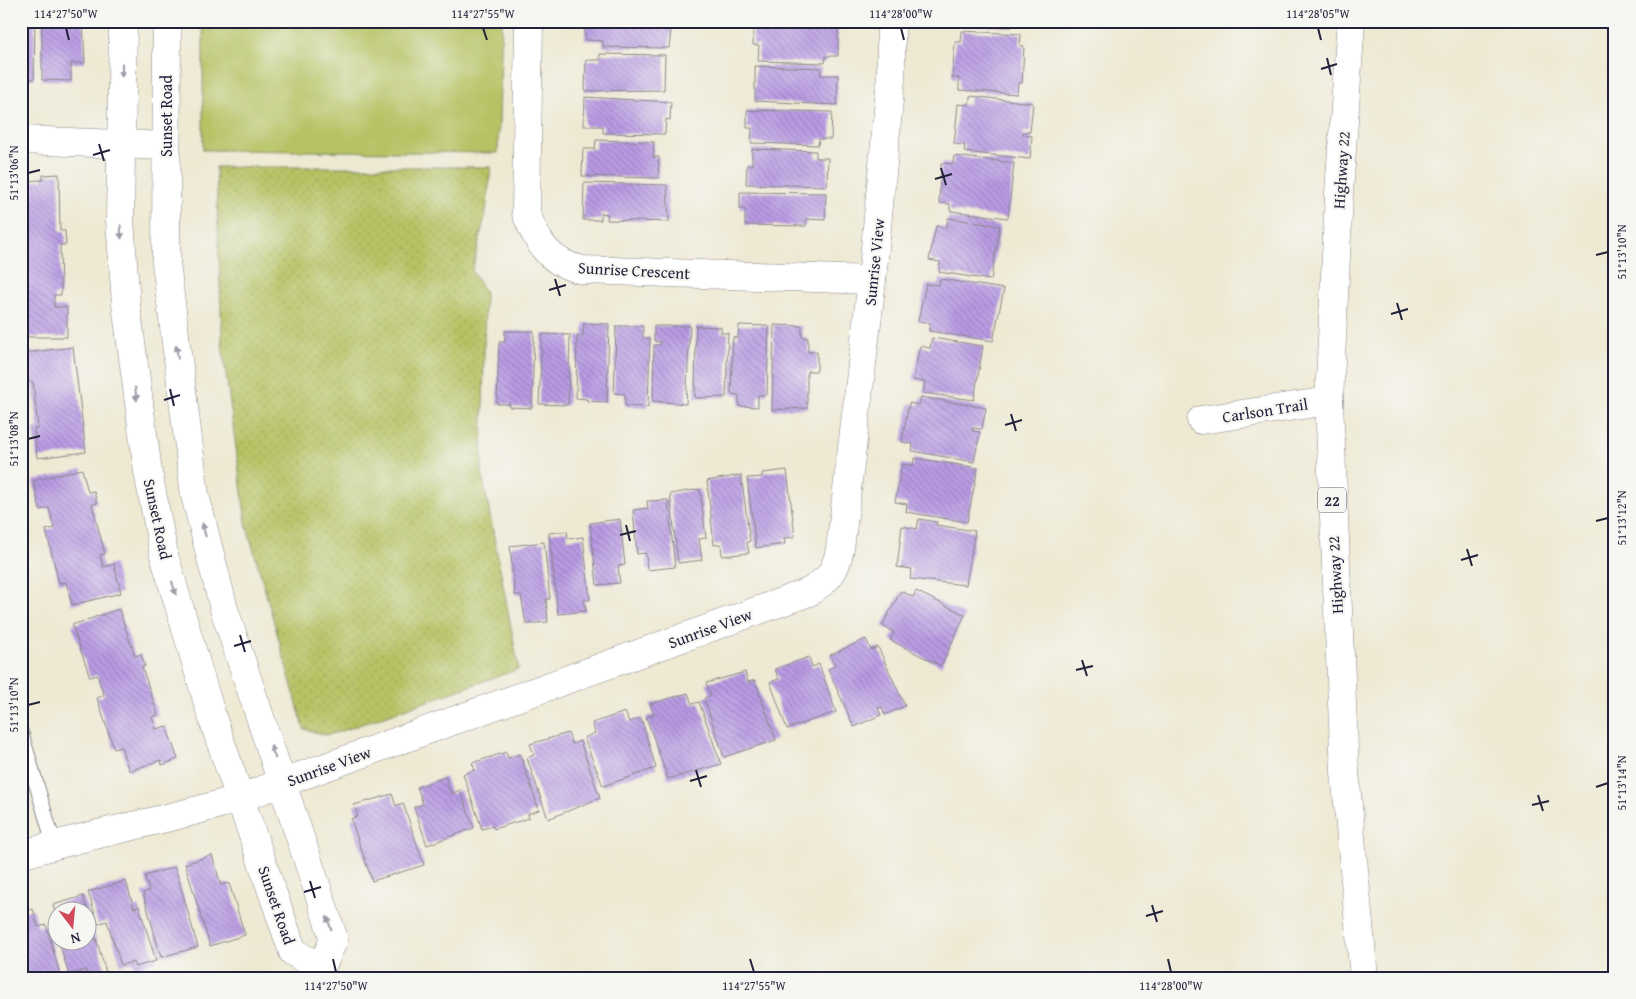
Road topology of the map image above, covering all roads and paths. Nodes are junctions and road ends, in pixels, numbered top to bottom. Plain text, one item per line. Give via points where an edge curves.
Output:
1 (123, 21) edge
2 (167, 21) edge
3 (529, 21) edge
4 (891, 21) edge
5 (1351, 21) edge
6 (21, 140) edge
7 (121, 144) junction
8 (166, 146) junction
9 (872, 280) junction
10 (1329, 400) junction
11 (1201, 420) dead end
12 (21, 732) edge
13 (284, 782) junction
14 (240, 798) junction
15 (54, 844) junction
16 (21, 855) edge
17 (323, 973) edge
18 (1364, 978) edge

1 -> 7 street, Sunset Road
2 - 8 street, Sunset Road
3 - 9 street, Sunrise Crescent via 526,213 536,238 551,256 565,266 583,270
4 - 9 street, Sunrise View via 891,79
5 - 10 street, Highway 22 / 22
6 - 7 street
7 - 8 street
7 -> 14 street, Sunset Road via 120,220 126,304 148,472 164,555 212,717
13 -> 8 street, Sunset Road via 224,609 195,495 166,263
9 - 13 street, Sunrise View via 840,549 836,568 826,581 802,595
10 - 11 street, Carlson Trail
10 - 18 street, Highway 22 / 22 via 1344,772
12 - 15 lane
13 - 14 street, Sunrise View
17 -> 13 street, Sunset Road via 334,939
14 - 15 street, Sunrise View
14 - 17 street, Sunset Road via 293,952
15 - 16 street, Sunrise View

